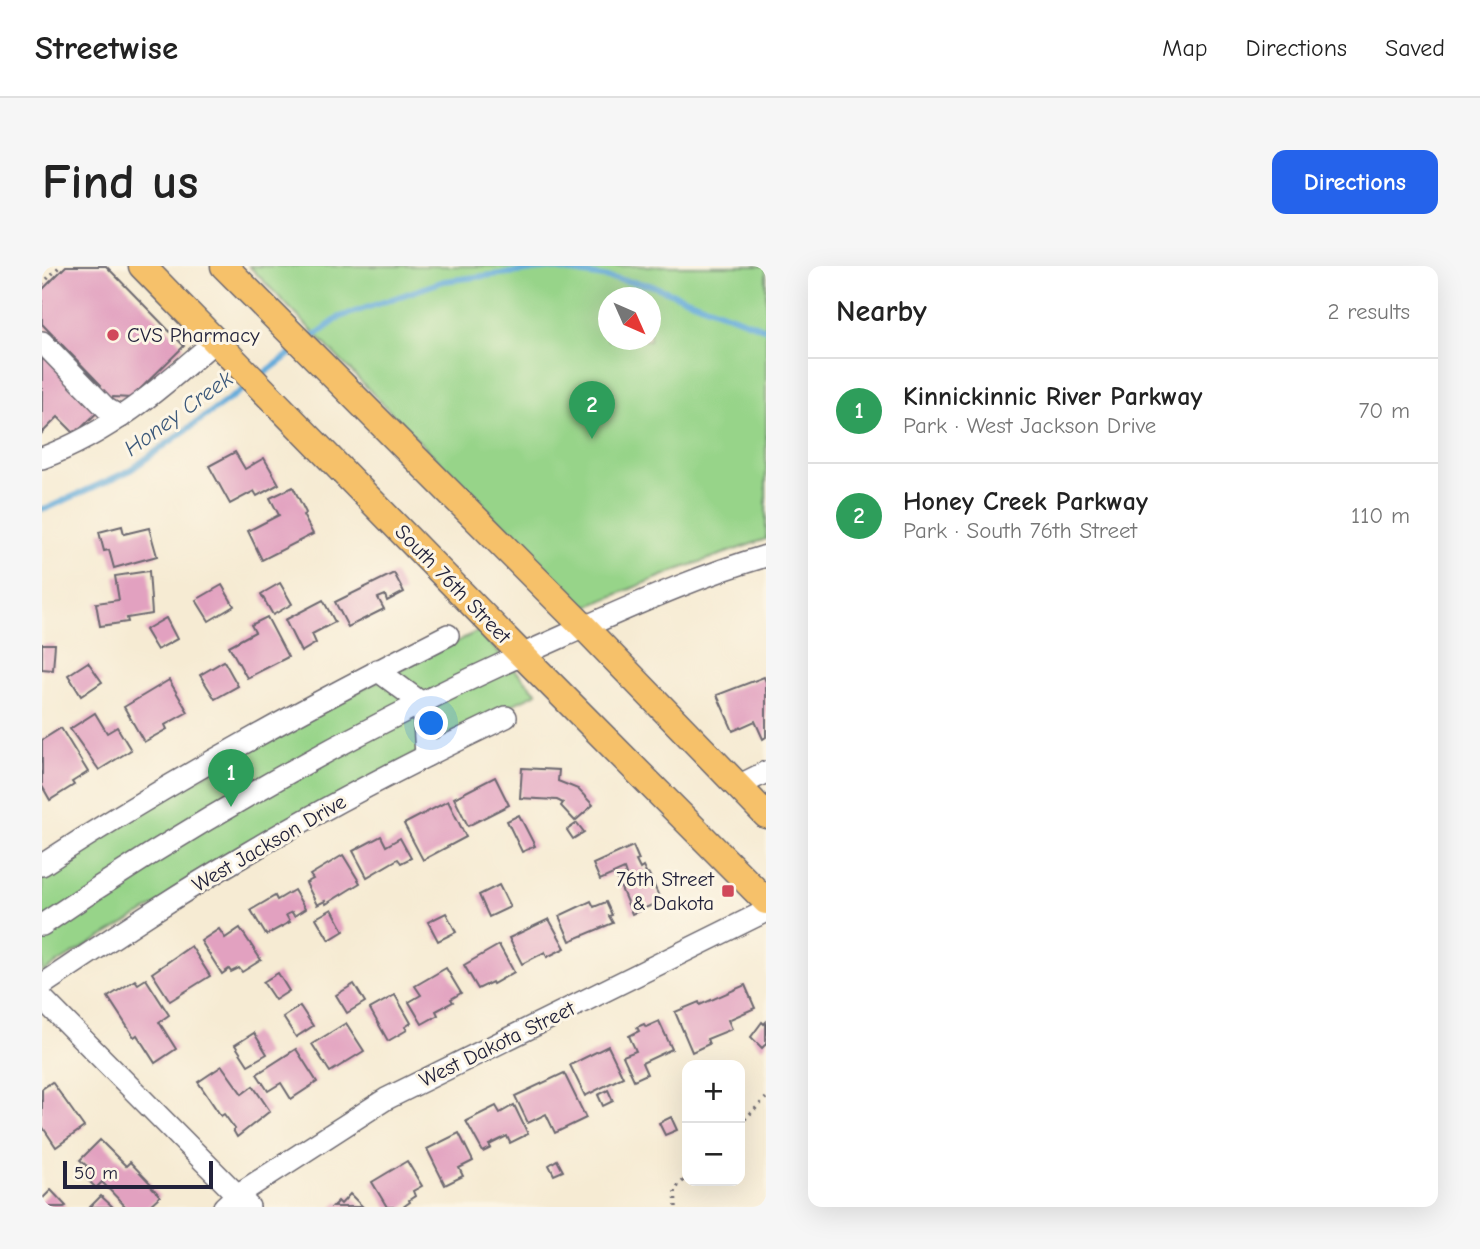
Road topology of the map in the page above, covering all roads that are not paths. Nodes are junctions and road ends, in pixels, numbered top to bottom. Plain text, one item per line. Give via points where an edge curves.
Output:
1 (142, 266) edge
2 (225, 266) edge
3 (42, 342) edge
4 (223, 350) junction
5 (121, 416) junction
6 (42, 458) edge
7 (766, 556) edge
8 (584, 627) junction
9 (448, 635) dead end
10 (522, 655) junction
11 (377, 670) junction
12 (423, 704) junction
13 (506, 717) dead end
14 (425, 756) junction
15 (766, 772) edge
16 (738, 786) junction
17 (766, 815) edge
18 (42, 865) edge
19 (766, 901) edge
20 (766, 911) edge
21 (42, 925) edge
22 (42, 985) edge
23 (42, 998) edge
24 (237, 1203) edge

1 - 4 main road, South 76th Street
2 - 8 main road
3 - 5 street via 107,409
4 - 5 street via 184,368
4 - 10 main road, South 76th Street
5 - 6 street via 76,445
7 - 8 street
8 - 10 street
8 - 16 main road
9 - 11 street
10 - 12 street
10 - 19 main road, South 76th Street
11 - 12 street
11 - 18 street via 212,759
12 - 14 street
12 - 21 street via 261,788
13 - 14 street, West Jackson Drive
14 - 22 street, West Jackson Drive via 243,856
15 - 16 street
16 - 17 main road
20 - 24 street, West Dakota Street via 386,1099
23 - 24 street

